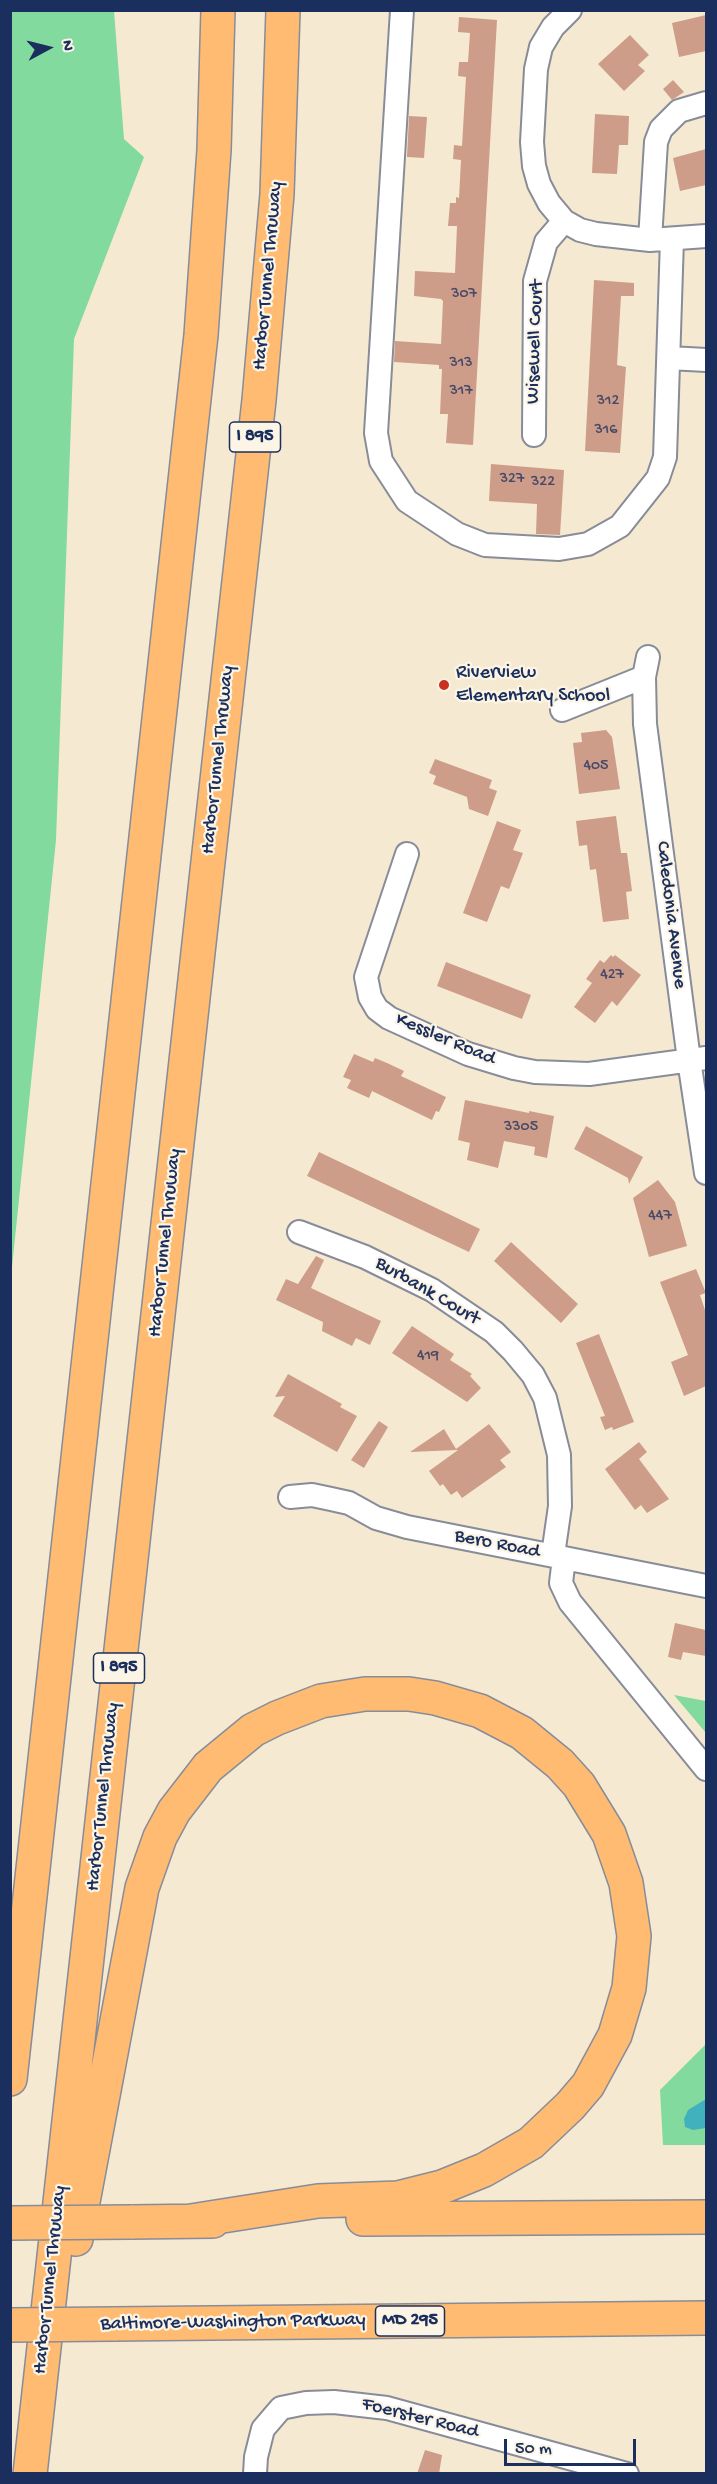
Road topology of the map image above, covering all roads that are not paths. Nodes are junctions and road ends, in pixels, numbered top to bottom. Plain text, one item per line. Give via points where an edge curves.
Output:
1 (218, 10) edge
2 (283, 10) edge
3 (402, 10) edge
4 (570, 10) edge
5 (706, 103) edge
6 (564, 221) junction
7 (706, 236) edge
8 (661, 239) junction
9 (669, 358) junction
10 (706, 360) edge
11 (534, 435) dead end
12 (562, 710) dead end
13 (407, 854) dead end
14 (698, 1059) edge
15 (706, 1173) edge
16 (299, 1232) dead end
17 (290, 1497) dead end
18 (558, 1557) junction
19 (706, 1586) edge
20 (706, 1769) edge
21 (10, 2079) edge
22 (706, 2217) edge
23 (191, 2221) junction
24 (10, 2223) edge
25 (706, 2318) edge
26 (10, 2325) edge
27 (31, 2474) edge
28 (255, 2474) edge
29 (627, 2474) edge

1 - 21 highway via 214,150 201,334
2 - 27 highway, Harbor Tunnel Thruway / I 895 via 277,194 259,400
3 - 9 street via 376,433 381,461 407,501 457,534 485,545 559,549 588,544 620,526 658,478 665,457
4 - 6 street via 541,46 532,142 539,184
5 - 8 street via 679,111 661,129 657,142
6 - 8 street via 596,234
6 - 11 street, Wisewell Court via 546,242 535,281
7 - 8 street
8 - 9 street
9 - 10 street
12 - 14 street, Caledonia Avenue via 646,667 645,724
13 - 14 street, Kessler Road via 366,977 370,997 389,1018 468,1054 514,1068 558,1074 589,1074
14 - 15 street, Caledonia Avenue
16 - 18 street, Burbank Court via 365,1257 432,1290 494,1332 533,1375 545,1398 559,1455
17 - 18 street, Bero Road via 331,1498 407,1527
18 - 19 street, Bero Road
18 - 20 street, Burbank Court via 561,1583 570,1602
22 - 23 highway
23 - 24 highway, bridge
23 - 27 highway via 318,2201 398,2198 442,2187 531,2143 588,2085 615,2035 629,1988 634,1936 627,1883 609,1834 579,1785 522,1733 480,1712 435,1698 387,1693 321,1701 253,1730 230,1747 208,1767 174,1811 150,1861 135,1918
25 - 26 highway, Baltimore-Washington Parkway / MD 295, bridge
28 - 29 street, Foerster Road via 263,2429 281,2409 334,2402 387,2408

